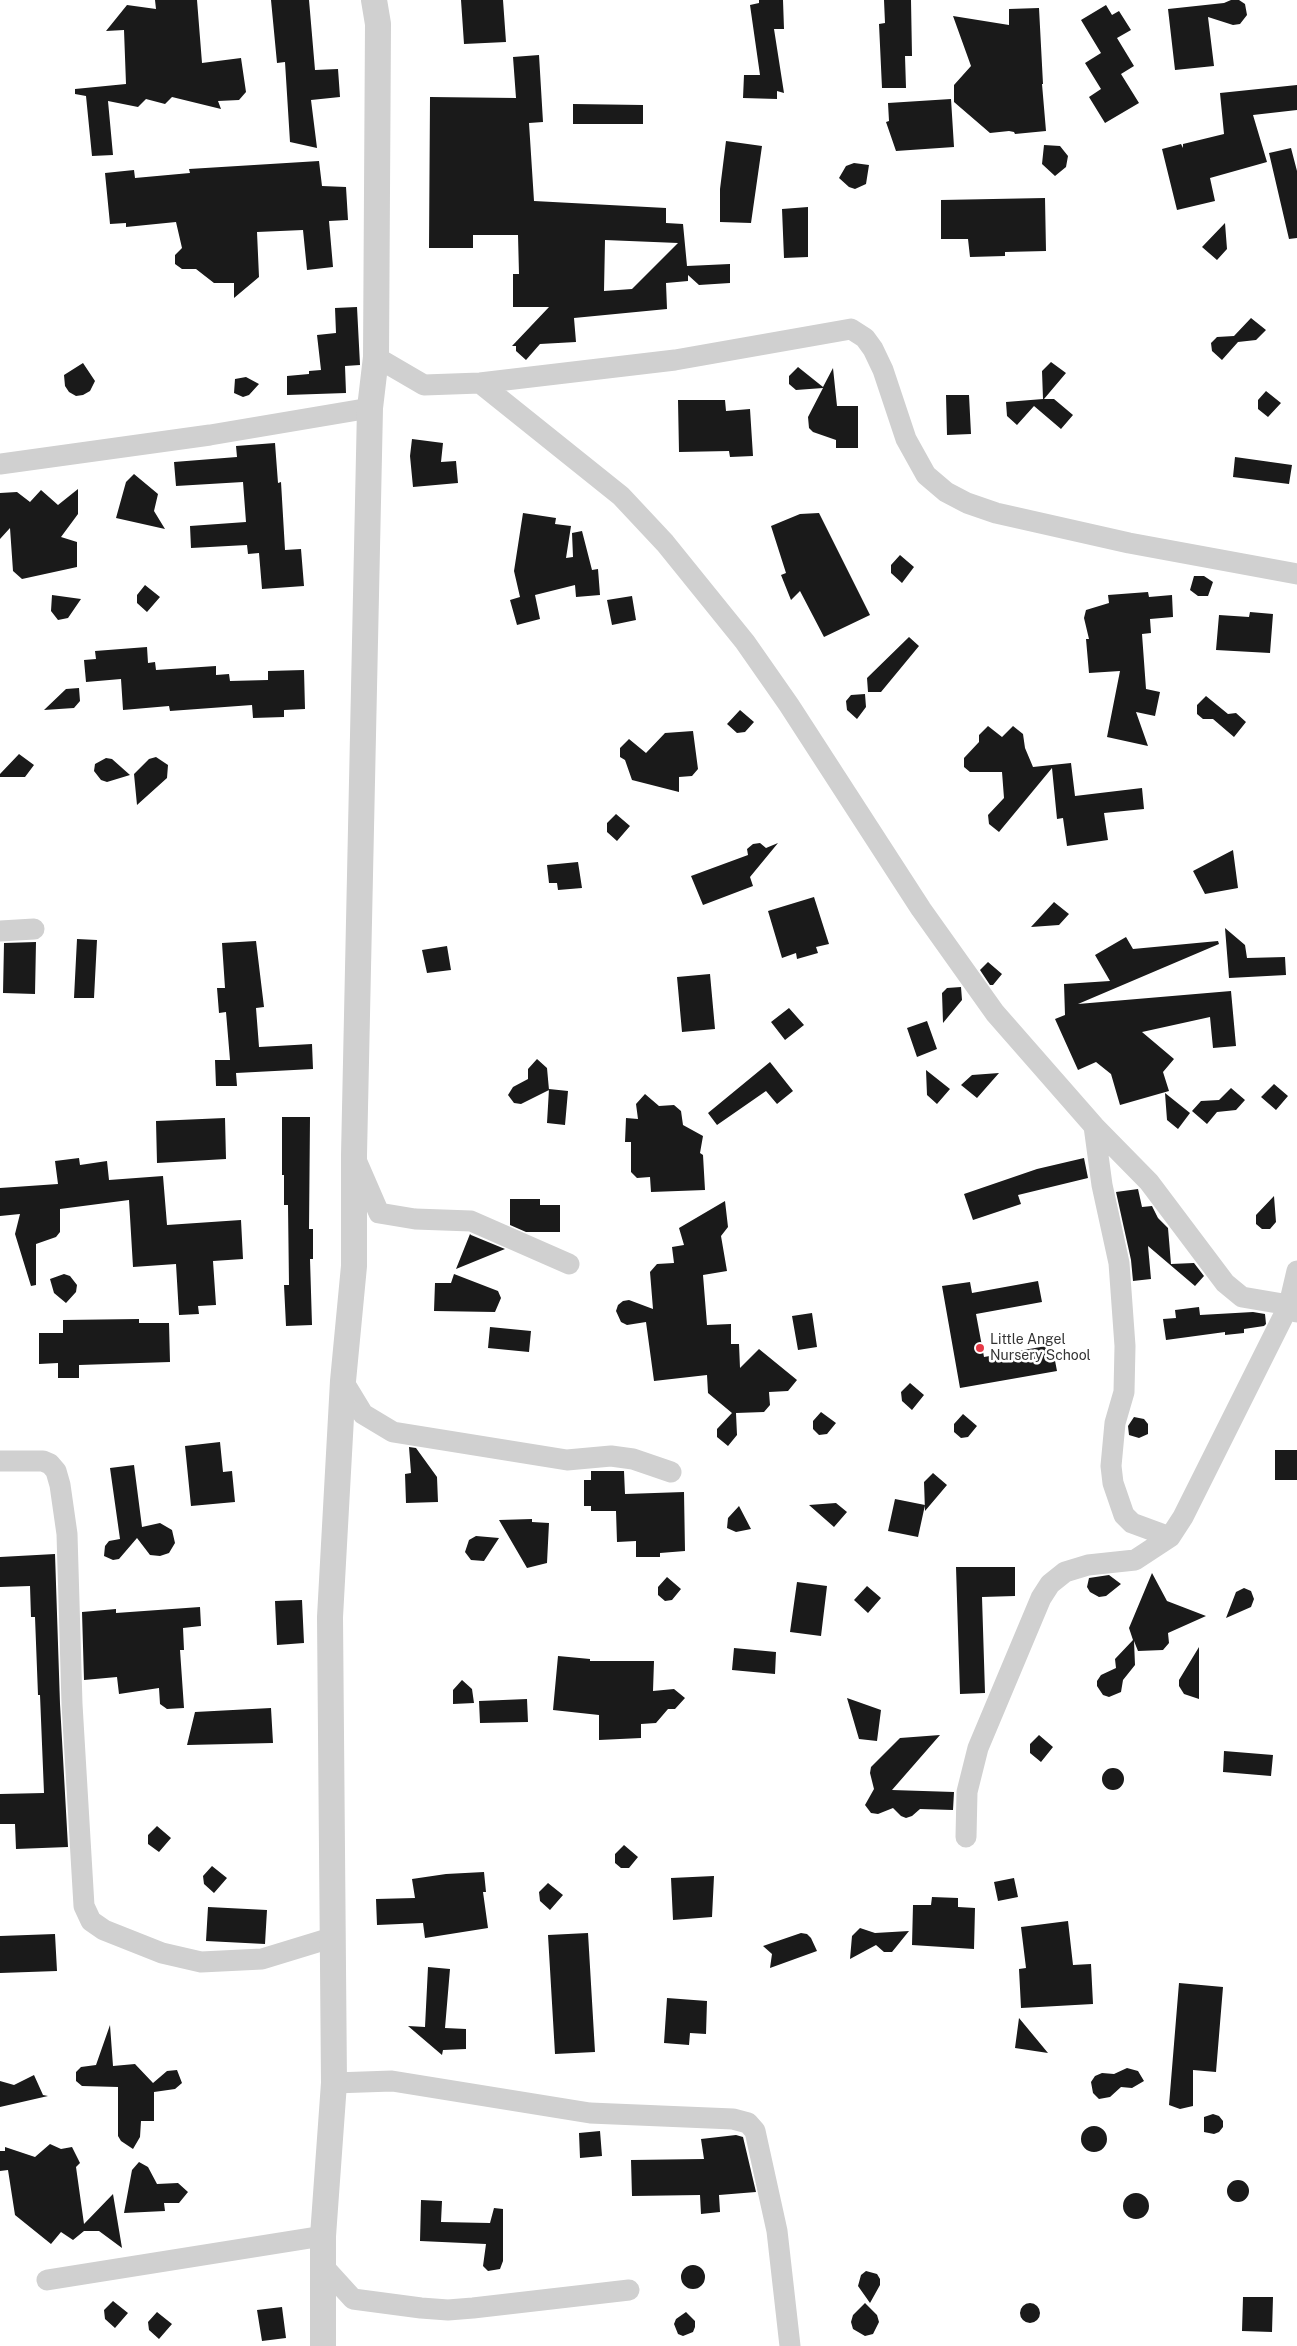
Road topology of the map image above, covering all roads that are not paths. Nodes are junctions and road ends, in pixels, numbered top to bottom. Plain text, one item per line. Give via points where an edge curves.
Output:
1 (374, 0) edge
2 (376, 357) junction
3 (480, 383) junction
4 (370, 408) junction
5 (0, 464) edge
6 (1297, 574) edge
7 (34, 929) dead end
8 (0, 931) edge
9 (1094, 1126) junction
10 (354, 1156) junction
11 (569, 1264) dead end
12 (1297, 1271) edge
13 (1293, 1309) edge
14 (344, 1381) junction
15 (0, 1461) edge
16 (671, 1472) dead end
17 (1170, 1537) junction
18 (966, 1837) dead end
19 (334, 1937) junction
20 (334, 2083) junction
21 (323, 2236) junction
22 (323, 2266) junction
23 (47, 2280) dead end
24 (629, 2290) dead end
25 (323, 2346) edge
26 (790, 2346) edge

1 - 2 street via 378,24
2 - 3 street via 424,385
2 - 4 street
3 - 6 street via 675,360 851,329 873,348 906,439 926,475 946,492 967,503 1006,515 1130,544
3 - 9 street via 620,496 665,543 745,642 790,705 921,909 995,1013
4 - 5 street
4 - 10 street
7 - 8 street
9 - 13 street via 1149,1182 1225,1283 1242,1297
9 - 17 street via 1102,1185 1119,1263 1126,1346 1124,1392 1116,1423 1113,1483 1124,1515 1132,1523
10 - 11 street via 379,1213 415,1219 471,1221
10 - 14 street via 354,1266
12 - 13 street
13 - 17 street
14 - 16 street via 363,1414 393,1432 567,1460 611,1456 633,1458
14 - 19 street via 330,1617
15 - 19 street via 50,1464 60,1485 67,1534 72,1704 84,1901 91,1921 104,1930 162,1953 201,1962 262,1959
17 - 18 street via 1135,1560 1088,1565 1064,1572 1050,1584 1041,1598 978,1748 967,1792
19 - 20 street
20 - 21 street
20 - 26 street via 392,2081 590,2113 733,2119 748,2123 755,2131 777,2232
21 - 22 street
21 - 23 street
22 - 24 street via 353,2299 421,2308 474,2308
22 - 25 street

